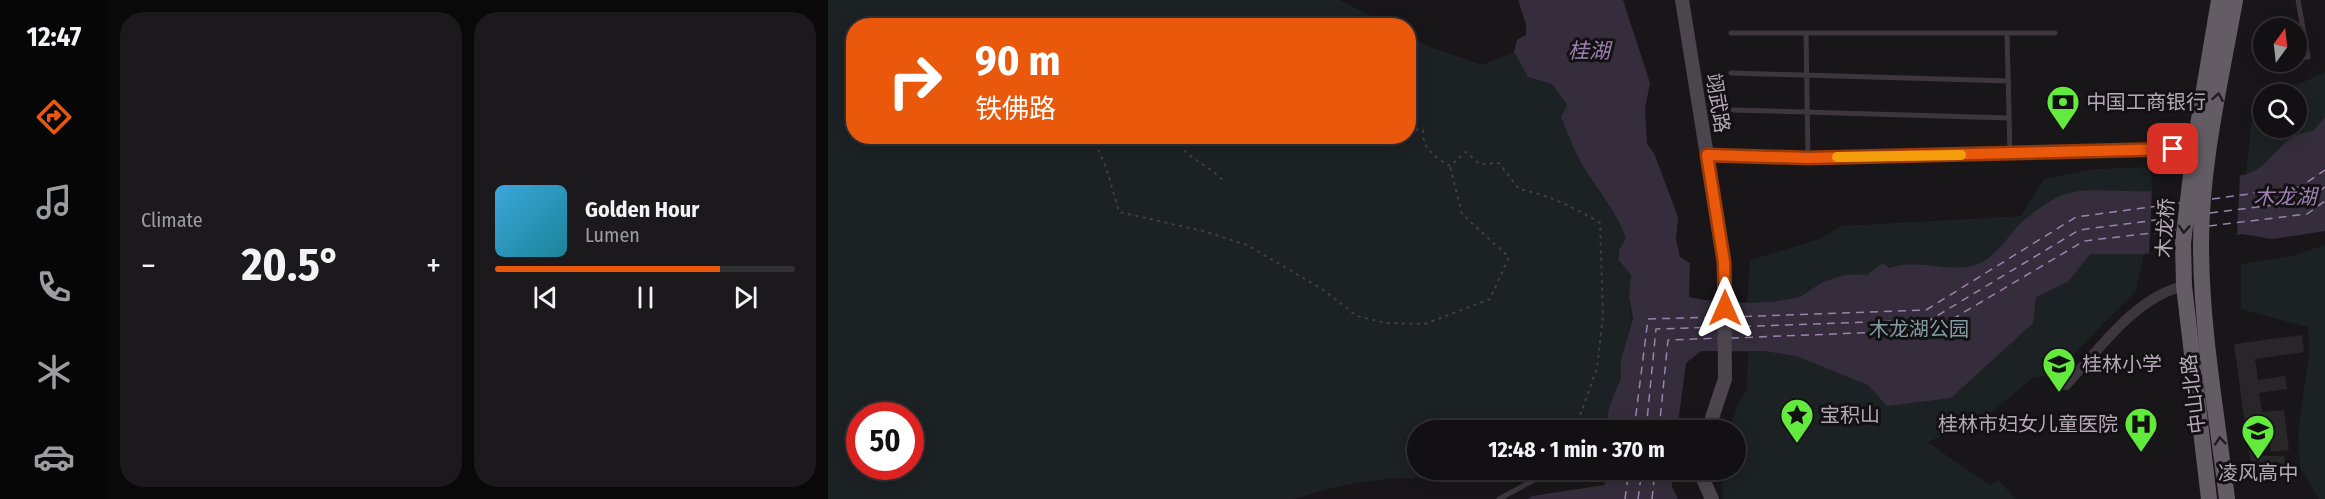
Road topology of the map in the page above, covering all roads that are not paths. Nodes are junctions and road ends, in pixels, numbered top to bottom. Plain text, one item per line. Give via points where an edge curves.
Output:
1 (1682, 0) edge
2 (2219, 0) edge
3 (2235, 0) edge
4 (2298, 0) edge
5 (2301, 18) edge
6 (1731, 33) dead end
7 (1806, 33) junction
8 (2007, 33) junction
9 (2055, 33) dead end
10 (1731, 73) dead end
11 (1807, 75) junction
12 (2009, 81) junction
13 (1733, 110) dead end
14 (1807, 112) junction
15 (2009, 118) junction
16 (2201, 150) junction
17 (1707, 155) junction
18 (2010, 155) junction
19 (1808, 158) junction
20 (2198, 174) junction
21 (2202, 284) joint
22 (2184, 286) junction
23 (2066, 385) dead end
24 (1711, 420) edge
25 (1534, 480) edge
26 (1704, 480) edge
27 (1499, 499) edge
28 (1712, 499) edge
29 (2209, 499) edge
30 (2227, 499) edge

1 - 17 main road, 翊武路
2 - 16 highway
16 -> 3 highway
4 - 5 lane
6 - 7 lane
7 - 8 lane
7 - 11 lane
8 - 9 lane
8 - 12 lane
10 - 11 lane
11 - 12 lane
11 - 14 lane
12 - 15 lane
13 - 14 lane
14 - 15 lane
14 - 19 lane
15 - 18 lane
16 - 18 street
16 - 20 highway
17 - 19 street
17 - 24 main road, 翊武路 via 1725,284 1725,379
18 - 19 street
20 - 21 highway, 木龙桥
20 -> 22 highway, 木龙桥 via 2183,243
30 -> 21 highway, 中山北路
22 - 23 street via 2164,290 2131,315
22 - 29 highway, 中山北路
25 - 27 lane
26 - 28 main road

